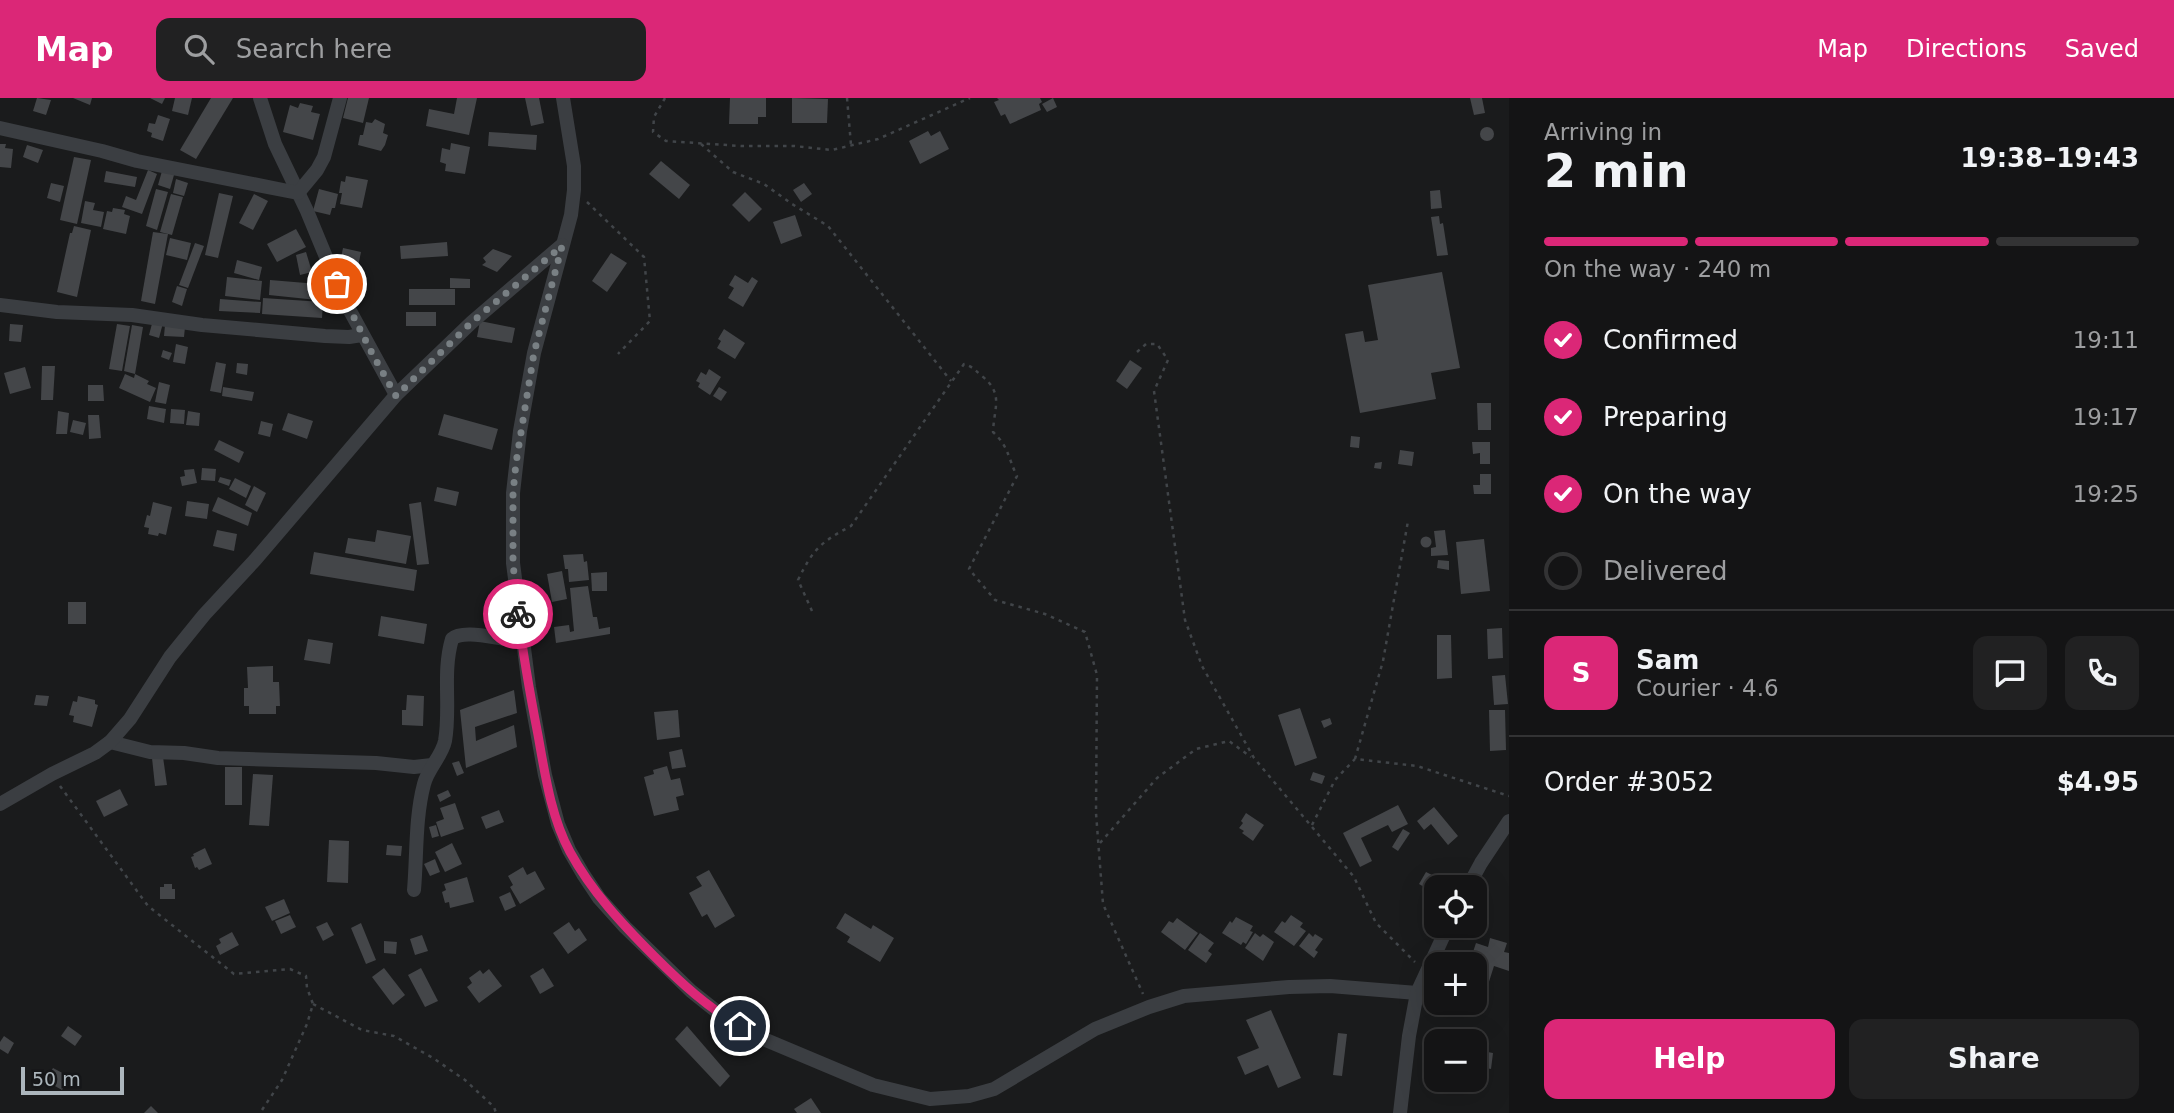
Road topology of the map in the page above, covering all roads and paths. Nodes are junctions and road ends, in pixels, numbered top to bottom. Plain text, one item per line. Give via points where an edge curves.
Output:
1 (260, 98) edge
2 (340, 98) edge
3 (563, 98) edge
4 (665, 98) edge
5 (847, 98) edge
6 (970, 98) edge
7 (0, 128) edge
8 (700, 144) junction
9 (851, 145) junction
10 (574, 190) junction
11 (298, 193) junction
12 (562, 246) junction
13 (0, 305) edge
14 (362, 335) junction
15 (1137, 352) dead end
16 (618, 354) dead end
17 (951, 381) junction
18 (396, 396) junction
19 (1408, 520) dead end
20 (812, 611) dead end
21 (521, 640) junction
22 (110, 742) junction
23 (1254, 758) junction
24 (1355, 760) junction
25 (432, 765) junction
26 (52, 774) junction
27 (1509, 796) edge
28 (0, 804) edge
29 (1509, 821) edge
30 (1312, 826) junction
31 (1098, 845) junction
32 (1474, 875) edge
33 (414, 890) dead end
34 (1424, 970) edge
35 (1424, 977) edge
36 (1417, 993) junction
37 (313, 1004) junction
38 (1149, 1007) junction
39 (260, 1113) edge
40 (496, 1113) edge
41 (1399, 1113) edge

1 - 11 street
2 - 11 street via 324,157
3 - 10 street
4 - 8 path via 654,117 653,132 666,141
5 - 9 path
6 - 9 path via 878,139
7 - 11 street
8 - 9 path via 832,150
8 - 17 path via 733,172 764,184 828,226
10 - 12 street
10 - 16 path via 644,257 650,321
11 - 14 street
12 - 18 street via 472,322
12 - 21 street via 534,353 513,493 513,563
13 - 14 street via 325,336
14 - 18 street
15 - 23 path via 1146,344 1157,344 1168,360 1154,391 1185,620 1202,666
17 - 20 path via 851,526 827,539 810,557 798,580
17 - 31 path via 964,364 993,387 997,394 993,432 1009,452 1017,476 969,569 995,600 1045,614 1085,632 1097,675
18 - 22 street via 204,615
19 - 24 path via 1383,661
21 - 25 street via 461,634 452,639 444,743
21 - 38 street via 545,775 569,850 599,898 625,927 691,991 735,1024 873,1086 930,1099 969,1097 994,1089 1095,1030
22 - 25 street via 150,752 218,758
22 - 26 street
23 - 30 path
23 - 31 path via 1229,741 1196,749 1157,778
24 - 27 path via 1417,766
24 - 30 path via 1335,780
25 - 33 street via 423,788
26 - 28 street
26 - 37 path via 148,906 234,974 290,969 306,975
29 - 32 street
30 - 34 path via 1354,877 1376,923
31 - 38 path via 1102,904
35 - 36 street
36 - 38 street via 1289,987 1184,996
36 - 41 street
37 - 39 path via 282,1080
37 - 40 path via 362,1030 394,1036 433,1058 466,1080

